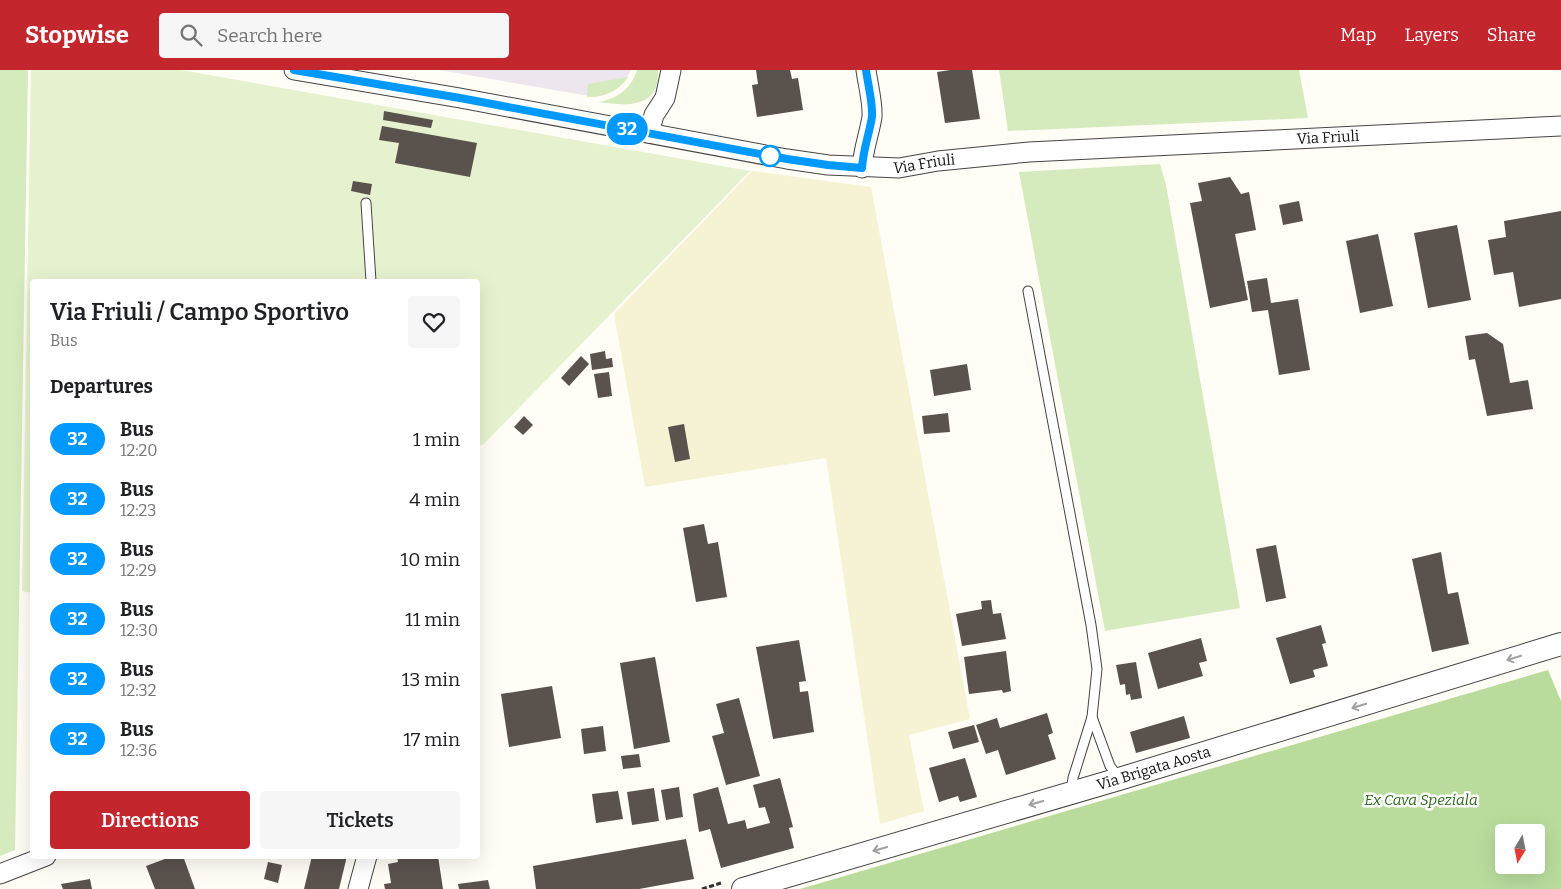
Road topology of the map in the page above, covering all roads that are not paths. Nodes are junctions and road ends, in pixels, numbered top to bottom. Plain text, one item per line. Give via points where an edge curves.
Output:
1 (294, 70) edge
2 (671, 70) edge
3 (866, 70) edge
4 (1561, 126) edge
5 (649, 133) junction
6 (862, 168) junction
7 (366, 203) dead end
8 (370, 279) edge
9 (1028, 291) dead end
10 (1561, 644) edge
11 (1092, 717) junction
12 (1119, 779) junction
13 (1071, 793) junction
14 (38, 859) edge
15 (366, 859) edge
16 (0, 874) edge
17 (358, 889) edge
18 (743, 889) edge

1 - 5 street, Via Friuli
2 - 5 street via 665,98 654,115
3 - 6 street via 872,115 868,141 862,153
4 - 6 street, Via Friuli via 1029,152 899,168
5 - 6 street, Via Friuli via 787,159
7 - 8 lane
9 - 11 lane via 1092,634 1097,669
10 -> 12 street, Via Brigata Aosta
11 - 12 lane via 1110,766
11 - 13 lane
12 - 13 street, Via Brigata Aosta
13 -> 18 street, Via Brigata Aosta
14 - 16 street
15 - 17 street

